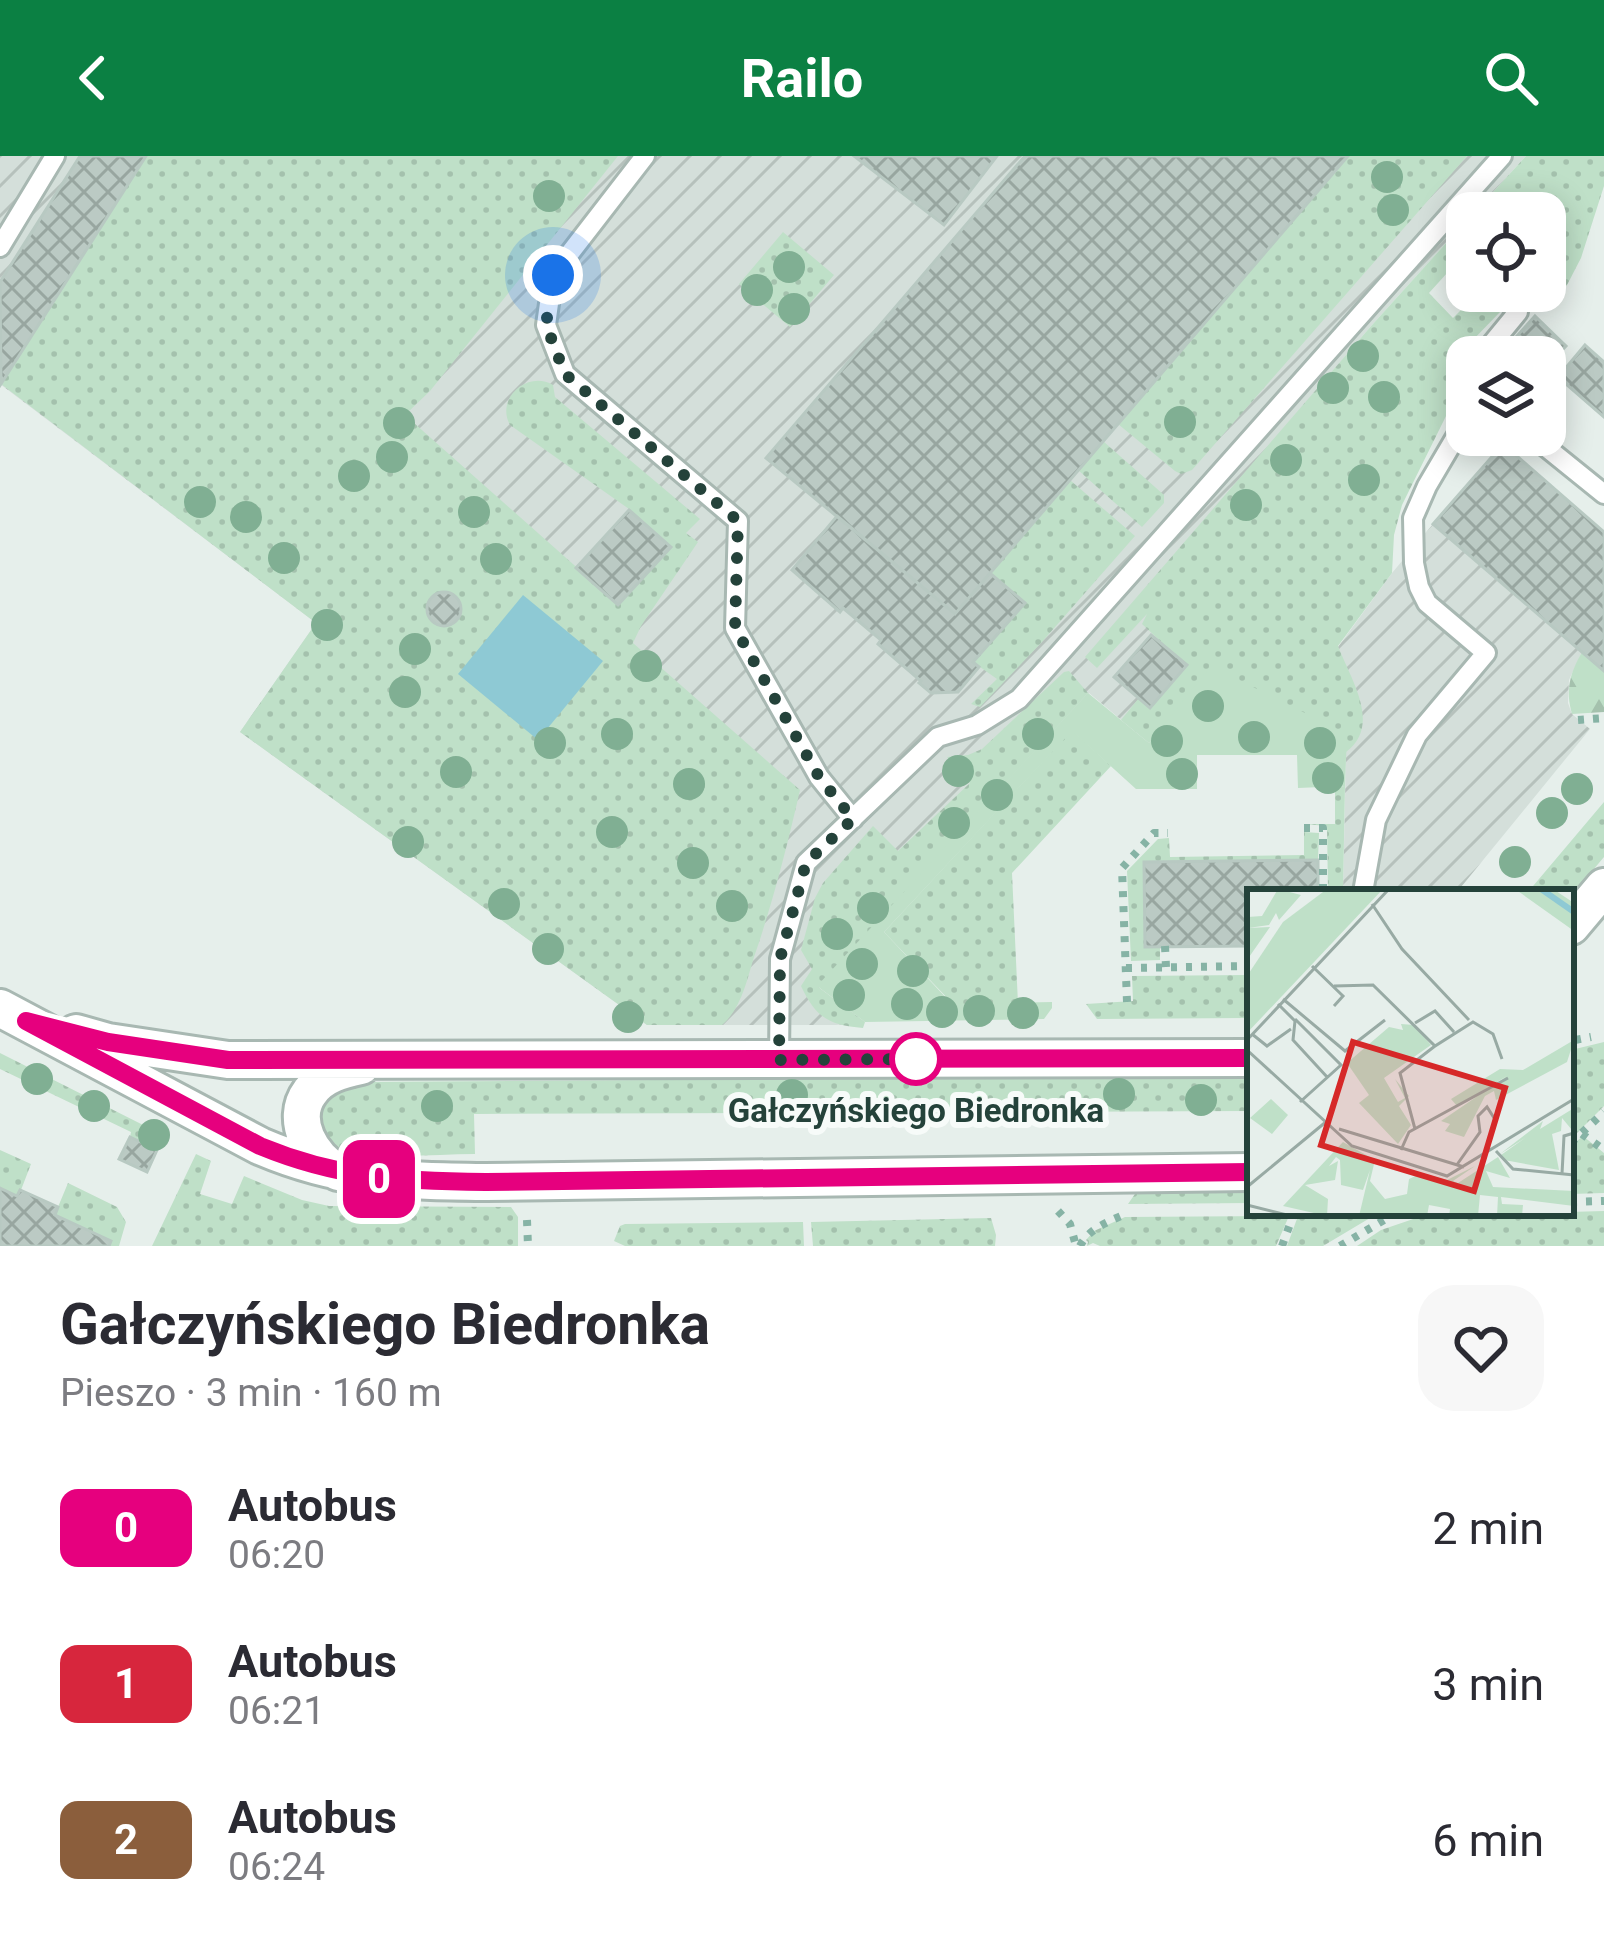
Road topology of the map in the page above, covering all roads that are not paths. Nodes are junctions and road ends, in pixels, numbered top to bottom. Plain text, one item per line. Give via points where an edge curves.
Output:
1 (55, 156) edge
2 (645, 156) edge
3 (1502, 156) edge
4 (0, 247) edge
5 (1518, 312) edge
6 (1498, 336) edge
7 (1446, 456) edge
8 (1558, 456) edge
9 (1604, 494) edge
10 (853, 819) junction
11 (1604, 887) edge
12 (1364, 889) edge
13 (1574, 922) edge
14 (13, 1015) edge
15 (1247, 1058) edge
16 (394, 1060) junction
17 (779, 1060) junction
18 (1247, 1172) edge
19 (340, 1173) junction

1 - 4 lane
2 - 10 lane via 553,275 546,325 565,374 738,521 735,628 819,777
3 - 10 lane via 1019,699 938,737
5 - 6 lane
7 - 12 lane via 1413,518 1415,575 1423,597 1486,653 1417,735 1376,820
8 - 9 lane
10 - 17 lane via 806,863 780,959
11 - 13 street
14 - 16 street via 108,1042 228,1060
14 - 19 street via 260,1146
15 - 17 street
16 - 17 street
16 - 19 street via 334,1073 309,1092 303,1120 310,1149
18 - 19 street via 486,1182

